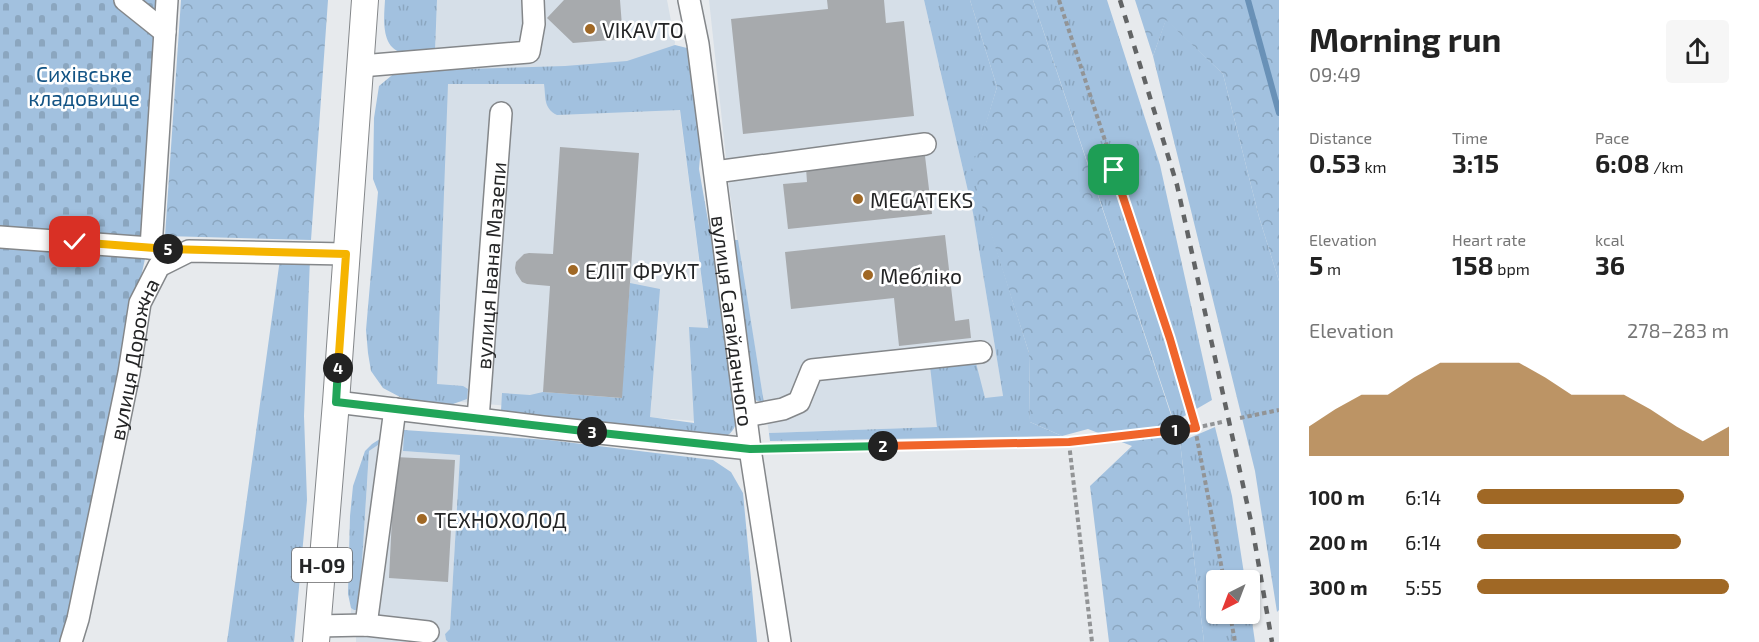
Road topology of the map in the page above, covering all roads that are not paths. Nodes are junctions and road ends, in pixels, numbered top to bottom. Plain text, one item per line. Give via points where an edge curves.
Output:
1 (125, 0) edge
2 (167, 0) edge
3 (365, 0) edge
4 (533, 0) edge
5 (689, 0) edge
6 (165, 32) junction
7 (361, 66) junction
8 (501, 114) dead end
9 (925, 144) dead end
10 (715, 172) junction
11 (0, 237) edge
12 (151, 248) junction
13 (189, 250) junction
14 (346, 254) junction
15 (981, 352) dead end
16 (336, 402) junction
17 (395, 409) junction
18 (746, 416) junction
19 (478, 419) junction
20 (750, 449) junction
21 (366, 625) junction
22 (428, 632) dead end
23 (316, 634) edge
24 (71, 642) edge
25 (780, 642) edge

1 - 6 street
2 - 6 street
3 - 7 main road, Н-09
4 - 7 street via 530,52
5 - 10 street, вулиця Сагайдачного
6 - 12 street
7 - 14 main road, Н-09
8 - 19 street, вулиця Івана Мазепи
9 - 10 street
10 - 18 street, вулиця Сагайдачного
11 - 12 street
12 - 13 street
13 - 14 street, вулиця Дорожна
13 - 24 street, вулиця Дорожна via 159,266 140,303 129,373
14 - 16 main road, Н-09
15 - 18 street via 812,369 798,402
16 - 17 street
16 - 23 main road, Н-09
17 - 19 street
17 - 21 street
18 - 20 street, вулиця Сагайдачного
19 - 20 street
20 - 25 street, вулиця Сагайдачного
21 - 22 street
21 - 23 street

